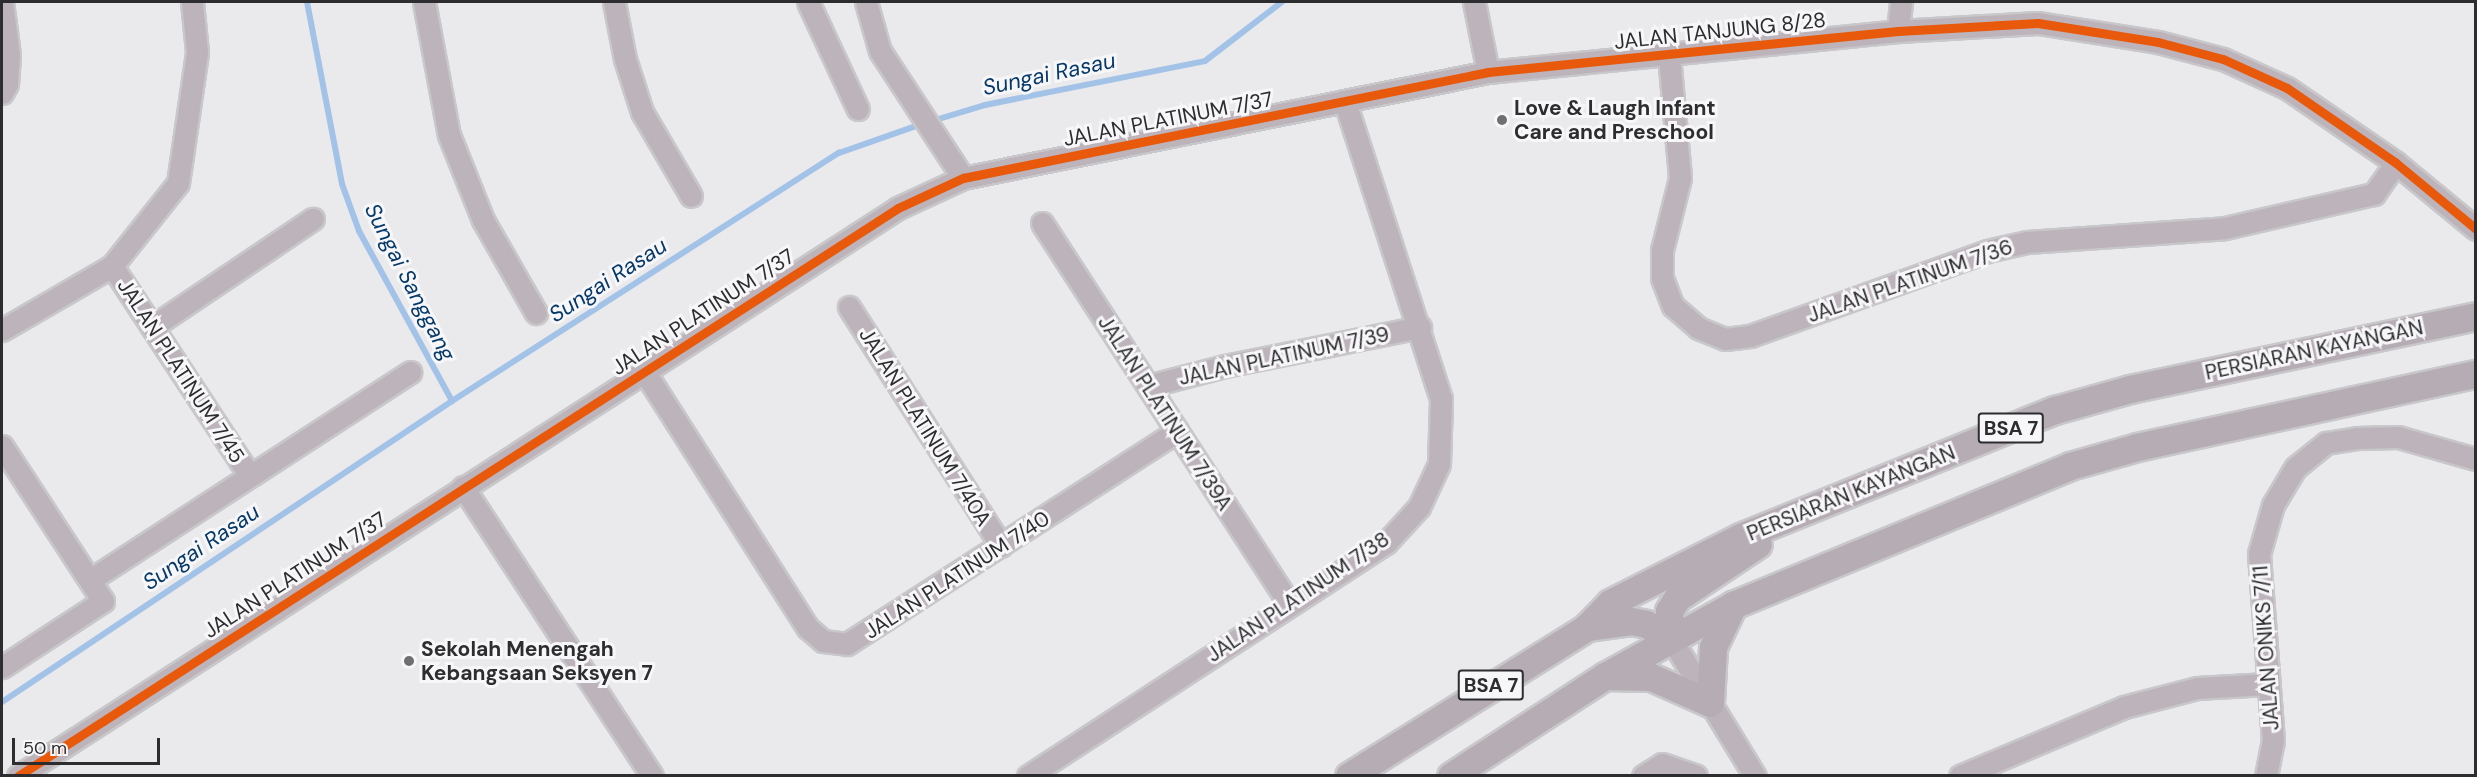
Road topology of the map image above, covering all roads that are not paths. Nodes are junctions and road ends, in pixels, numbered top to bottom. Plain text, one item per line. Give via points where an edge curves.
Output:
1 (2, 2) edge
2 (192, 2) edge
3 (424, 2) edge
4 (614, 2) edge
5 (808, 2) edge
6 (866, 2) edge
7 (1474, 2) edge
8 (1901, 2) edge
9 (1898, 31) junction
10 (1669, 56) junction
11 (1488, 72) junction
12 (2, 93) edge
13 (1345, 101) junction
14 (858, 109) dead end
15 (2396, 163) junction
16 (963, 178) junction
17 (691, 196) dead end
18 (313, 219) dead end
19 (1042, 223) dead end
20 (2475, 229) edge
21 (112, 266) junction
22 (849, 307) dead end
23 (536, 313) dead end
24 (2473, 315) edge
25 (152, 327) junction
26 (1420, 327) junction
27 (2, 330) edge
28 (644, 371) junction
29 (410, 372) dead end
30 (2475, 374) edge
31 (1148, 386) junction
32 (1177, 431) junction
33 (2, 446) edge
34 (2475, 459) edge
35 (250, 476) junction
36 (463, 488) junction
37 (1808, 510) junction
38 (1001, 546) junction
39 (90, 580) junction
40 (1289, 604) junction
41 (1733, 605) junction
42 (1587, 627) junction
43 (1670, 638) junction
44 (2, 667) edge
45 (1605, 676) junction
46 (2267, 684) junction
47 (1710, 704) junction
48 (18, 776) edge
49 (652, 776) edge
50 (1028, 776) edge
51 (1349, 776) edge
52 (1451, 776) edge
53 (1643, 776) edge
54 (1696, 776) edge
55 (1755, 776) edge
56 (1960, 776) edge
57 (2266, 776) edge

1 - 12 street via 9,55
2 - 21 street via 197,52 178,183
3 - 23 street via 449,135 483,220
4 - 17 street via 625,59 642,112
5 - 14 street
6 - 16 street via 880,51
7 - 11 street
8 - 9 street
9 - 10 street, JALAN TANJUNG 8/28
9 - 15 street, JALAN TANJUNG 8/28 via 2038,23 2158,42 2223,59 2287,88
10 - 11 street, JALAN TANJUNG 8/28
10 - 15 street, JALAN PLATINUM 7/36 via 1680,178 1662,250 1662,278 1673,306 1698,327 1725,339 1750,336 1987,251 2027,242 2225,228 2374,194
11 - 13 street, JALAN PLATINUM 7/37
13 - 16 street, JALAN PLATINUM 7/37
13 - 26 street, JALAN PLATINUM 7/38
15 - 20 street, JALAN TANJUNG 8/28
16 - 28 street, JALAN PLATINUM 7/37 via 898,208
18 - 25 street
19 - 31 street, JALAN PLATINUM 7/39A
21 - 25 street, JALAN PLATINUM 7/45
21 - 27 street
22 - 38 street, JALAN PLATINUM 7/40A
24 - 37 main road, PERSIARAN KAYANGAN / BSA 7 via 2130,389 2055,410
25 - 35 street, JALAN PLATINUM 7/45
26 - 31 street, JALAN PLATINUM 7/39 via 1225,366
26 - 40 street, JALAN PLATINUM 7/38 via 1441,399 1439,464 1419,507 1386,543
28 - 36 street, JALAN PLATINUM 7/37
28 - 38 street, JALAN PLATINUM 7/40 via 808,628 822,640 847,644 866,635
29 - 35 street
30 - 41 main road, BSA 7 via 2137,447 2070,466
31 - 32 street, JALAN PLATINUM 7/39A
32 - 38 street, JALAN PLATINUM 7/40
32 - 40 street, JALAN PLATINUM 7/39A
33 - 39 street
34 - 46 street, JALAN ONIKS 7/11 via 2398,437 2357,438 2326,443 2295,468 2273,505 2259,554
35 - 39 street
36 - 48 street, JALAN PLATINUM 7/37
36 - 49 street
37 - 42 main road, PERSIARAN KAYANGAN / BSA 7 via 1676,568 1610,603
37 - 43 main road via 1677,598 1669,611
39 - 44 street via 104,601
40 - 50 street, JALAN PLATINUM 7/38
41 - 43 main road, BSA 7
41 - 47 main road via 1713,647
42 - 43 main road via 1631,621 1646,624
42 - 51 main road, PERSIARAN KAYANGAN / BSA 7
43 - 45 main road, BSA 7
43 - 47 street
45 - 47 main road via 1651,677
45 - 52 main road, BSA 7
46 - 56 street via 2197,688 2124,707
46 - 57 street, JALAN ONIKS 7/11 via 2273,741
47 - 55 street
53 - 54 street via 1662,764

